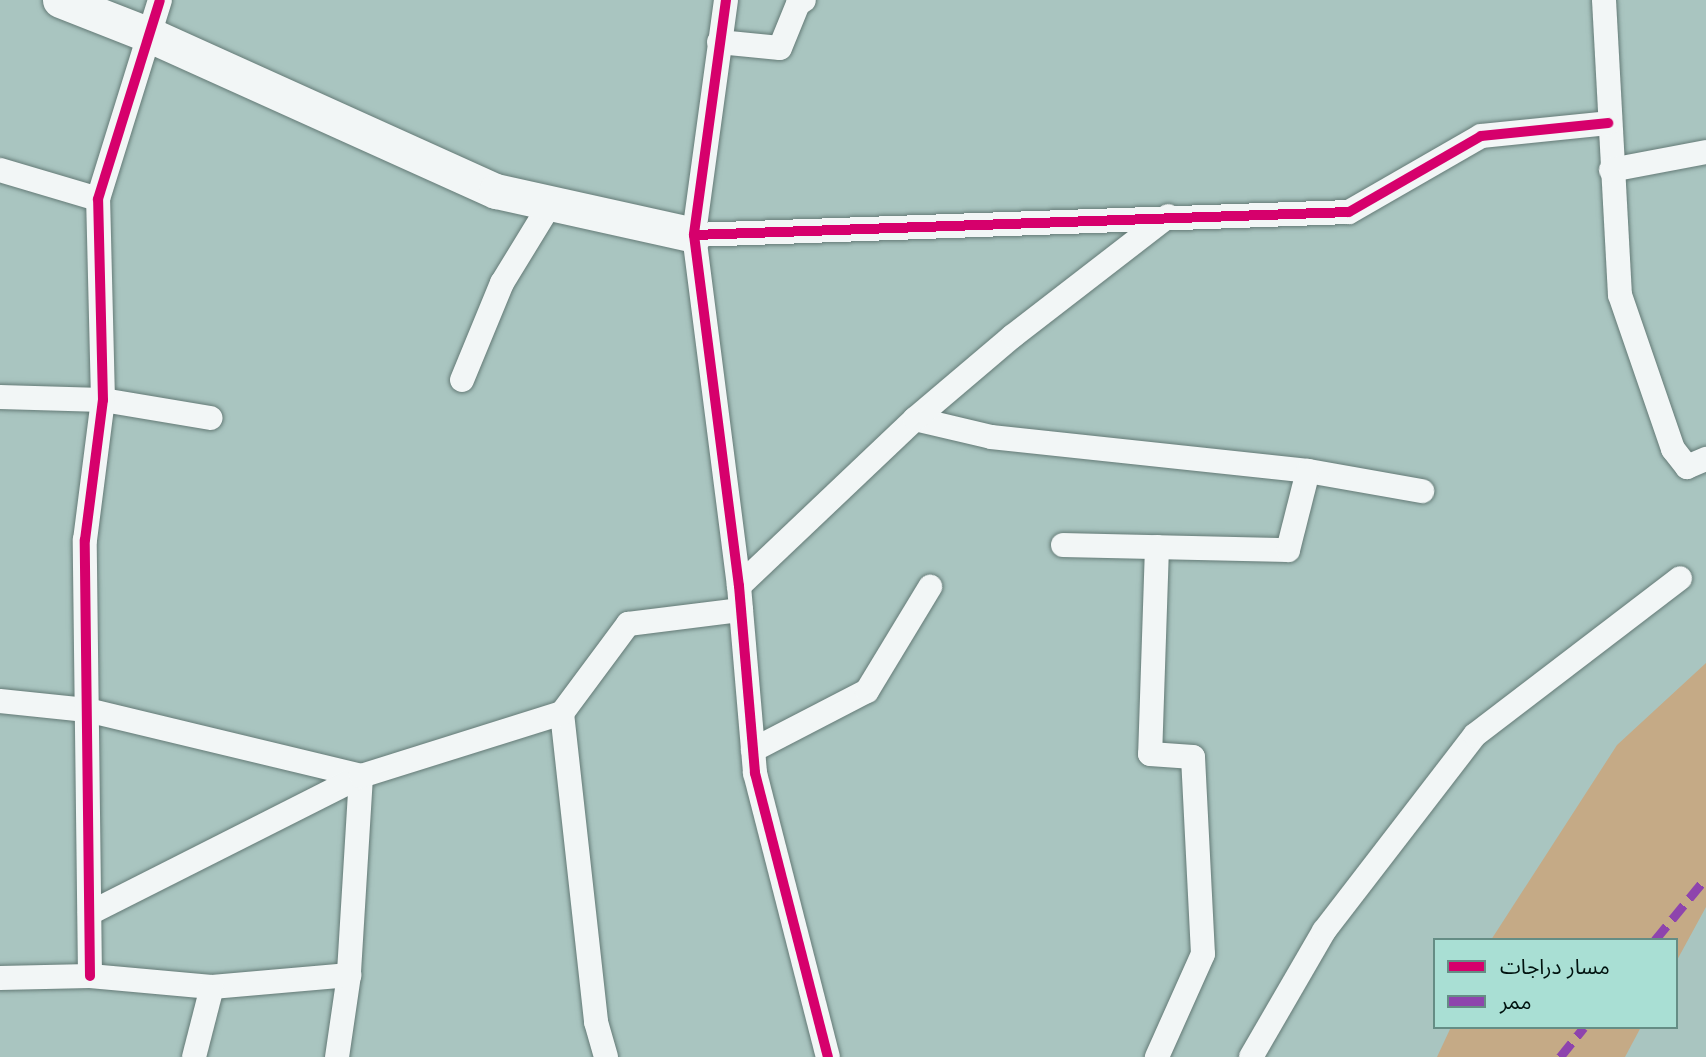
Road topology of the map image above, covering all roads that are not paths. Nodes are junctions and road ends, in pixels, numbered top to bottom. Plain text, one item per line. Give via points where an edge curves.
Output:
1 (60, 0) edge
2 (160, 0) edge
3 (726, 0) edge
4 (804, 0) edge
5 (1604, 0) edge
6 (152, 36) junction
7 (719, 43) junction
8 (1608, 123) junction
9 (1706, 152) edge
10 (0, 170) edge
11 (1611, 170) junction
12 (98, 199) junction
13 (551, 203) junction
14 (1168, 216) junction
15 (694, 235) junction
16 (462, 380) dead end
17 (0, 397) edge
18 (103, 400) junction
19 (211, 418) dead end
20 (915, 419) junction
21 (1706, 458) edge
22 (1308, 471) junction
23 (1422, 491) dead end
24 (1063, 545) dead end
25 (1157, 547) junction
26 (1680, 578) dead end
27 (930, 587) dead end
28 (740, 598) junction
29 (0, 701) edge
30 (88, 710) junction
31 (562, 713) junction
32 (753, 750) junction
33 (361, 776) junction
34 (90, 913) junction
35 (349, 975) junction
36 (90, 976) junction
37 (0, 978) edge
38 (212, 987) junction
39 (194, 1057) edge
40 (337, 1057) edge
41 (606, 1057) edge
42 (828, 1057) edge
43 (1157, 1057) edge
44 (1251, 1057) edge

1 - 6 main road
2 - 6 street
3 - 7 street
4 - 7 street via 798,4 780,48
5 - 8 street
6 - 12 street
6 - 13 main road via 496,191
7 - 15 street
8 - 11 street
8 - 14 street via 1481,136 1349,212
9 - 11 street
10 - 12 street
11 - 21 street via 1619,295 1673,449 1686,467
12 - 18 street
13 - 15 main road
13 - 16 street via 502,284
14 - 15 street
14 - 20 street
15 - 28 street
17 - 18 street
18 - 19 street
18 - 30 street via 85,540
20 - 22 street via 991,437
20 - 28 street
22 - 23 street
22 - 25 street via 1288,550
24 - 25 street
25 - 43 street via 1150,754 1194,757 1203,954
26 - 44 street via 1475,735 1324,930
27 - 32 street via 867,691
28 - 31 street via 628,624
28 - 32 street
29 - 30 street
30 - 33 street
30 - 34 street
31 - 33 street
31 - 41 street via 596,1022
32 - 42 street
33 - 34 street
33 - 35 street
34 - 36 street
35 - 38 street
35 - 40 street
36 - 37 street
36 - 38 street
38 - 39 street

